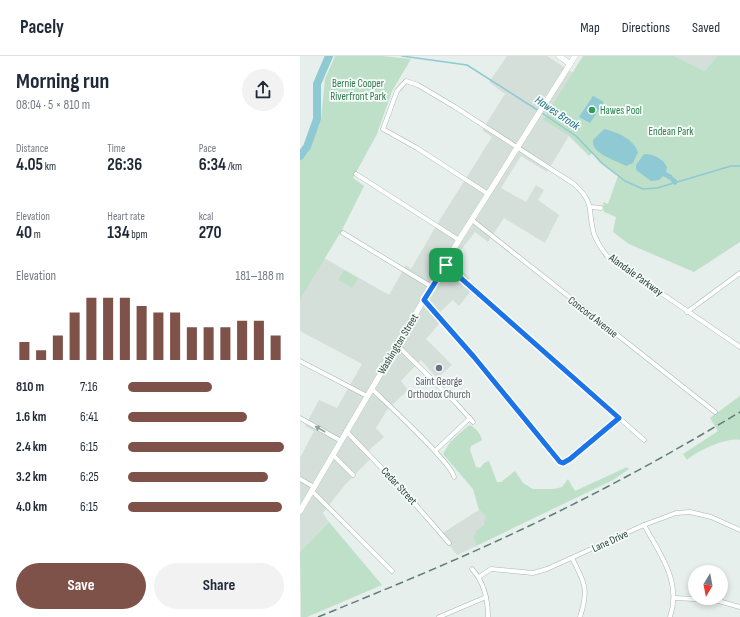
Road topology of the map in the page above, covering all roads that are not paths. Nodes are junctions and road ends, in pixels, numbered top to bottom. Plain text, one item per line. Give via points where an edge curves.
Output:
1 (559, 56) edge
2 (575, 56) edge
3 (570, 64) junction
4 (518, 146) junction
5 (356, 174) dead end
6 (488, 194) junction
7 (591, 207) junction
8 (601, 208) dead end
9 (472, 220) junction
10 (343, 233) dead end
11 (459, 240) junction
12 (446, 265) junction
13 (740, 273) edge
14 (432, 287) junction
15 (424, 300) junction
16 (687, 312) junction
17 (398, 346) junction
18 (740, 347) edge
19 (300, 361) edge
20 (372, 388) junction
21 (367, 396) junction
22 (715, 412) dead end
23 (300, 418) edge
24 (619, 418) junction
25 (346, 431) junction
26 (644, 440) dead end
27 (341, 441) junction
28 (435, 451) junction
29 (333, 454) junction
30 (353, 475) dead end
31 (454, 477) dead end
32 (300, 479) edge
33 (313, 489) junction
34 (300, 511) edge
35 (644, 525) junction
36 (740, 530) edge
37 (450, 543) dead end
38 (572, 558) junction
39 (472, 569) dead end
40 (392, 571) dead end
41 (479, 576) junction
42 (486, 597) junction
43 (674, 598) junction
44 (740, 607) edge
45 (439, 617) edge
46 (488, 617) edge
47 (580, 617) edge
48 (670, 617) edge

1 - 3 main road
2 - 3 main road, Washington Street
3 - 4 main road, Washington Street
4 - 6 main road, Washington Street
4 - 6 street, Alandale Parkway via 410,81 406,81 397,91 383,129
4 - 7 street, Alandale Parkway via 574,184 586,195
5 - 11 street
6 - 9 main road, Washington Street
7 - 8 street
7 - 16 street, Alandale Parkway via 594,234 607,256
9 - 11 main road, Washington Street
9 - 22 street, Concord Avenue
10 - 14 street
11 - 12 main road, Washington Street
12 - 14 main road, Washington Street
12 - 24 street
13 - 16 street
14 - 15 main road, Washington Street
15 - 17 main road, Washington Street
15 - 24 street via 558,460 563,463 570,459
16 - 18 street, Alandale Parkway
17 - 20 main road, Washington Street
17 - 28 street via 471,420
19 - 21 street
20 - 21 main road, Washington Street
20 - 28 street
21 - 25 main road, Washington Street
27 -> 23 street
24 - 26 street
25 - 27 main road, Washington Street
25 - 37 street, Cedar Street
27 - 29 main road, Washington Street
28 - 31 street via 452,470
29 - 30 street
29 - 33 main road, Washington Street
32 - 33 street
33 - 34 main road, Washington Street
33 - 40 street
35 - 36 street, Lane Drive via 676,513 690,512 722,520
35 - 38 street, Lane Drive
35 - 43 street via 669,572
38 - 41 street, Lane Drive via 533,573 491,569
38 - 47 street via 585,590 586,599
39 - 41 street
41 - 42 street
42 - 45 street
42 - 46 street
43 - 44 street via 715,600
43 - 48 street

